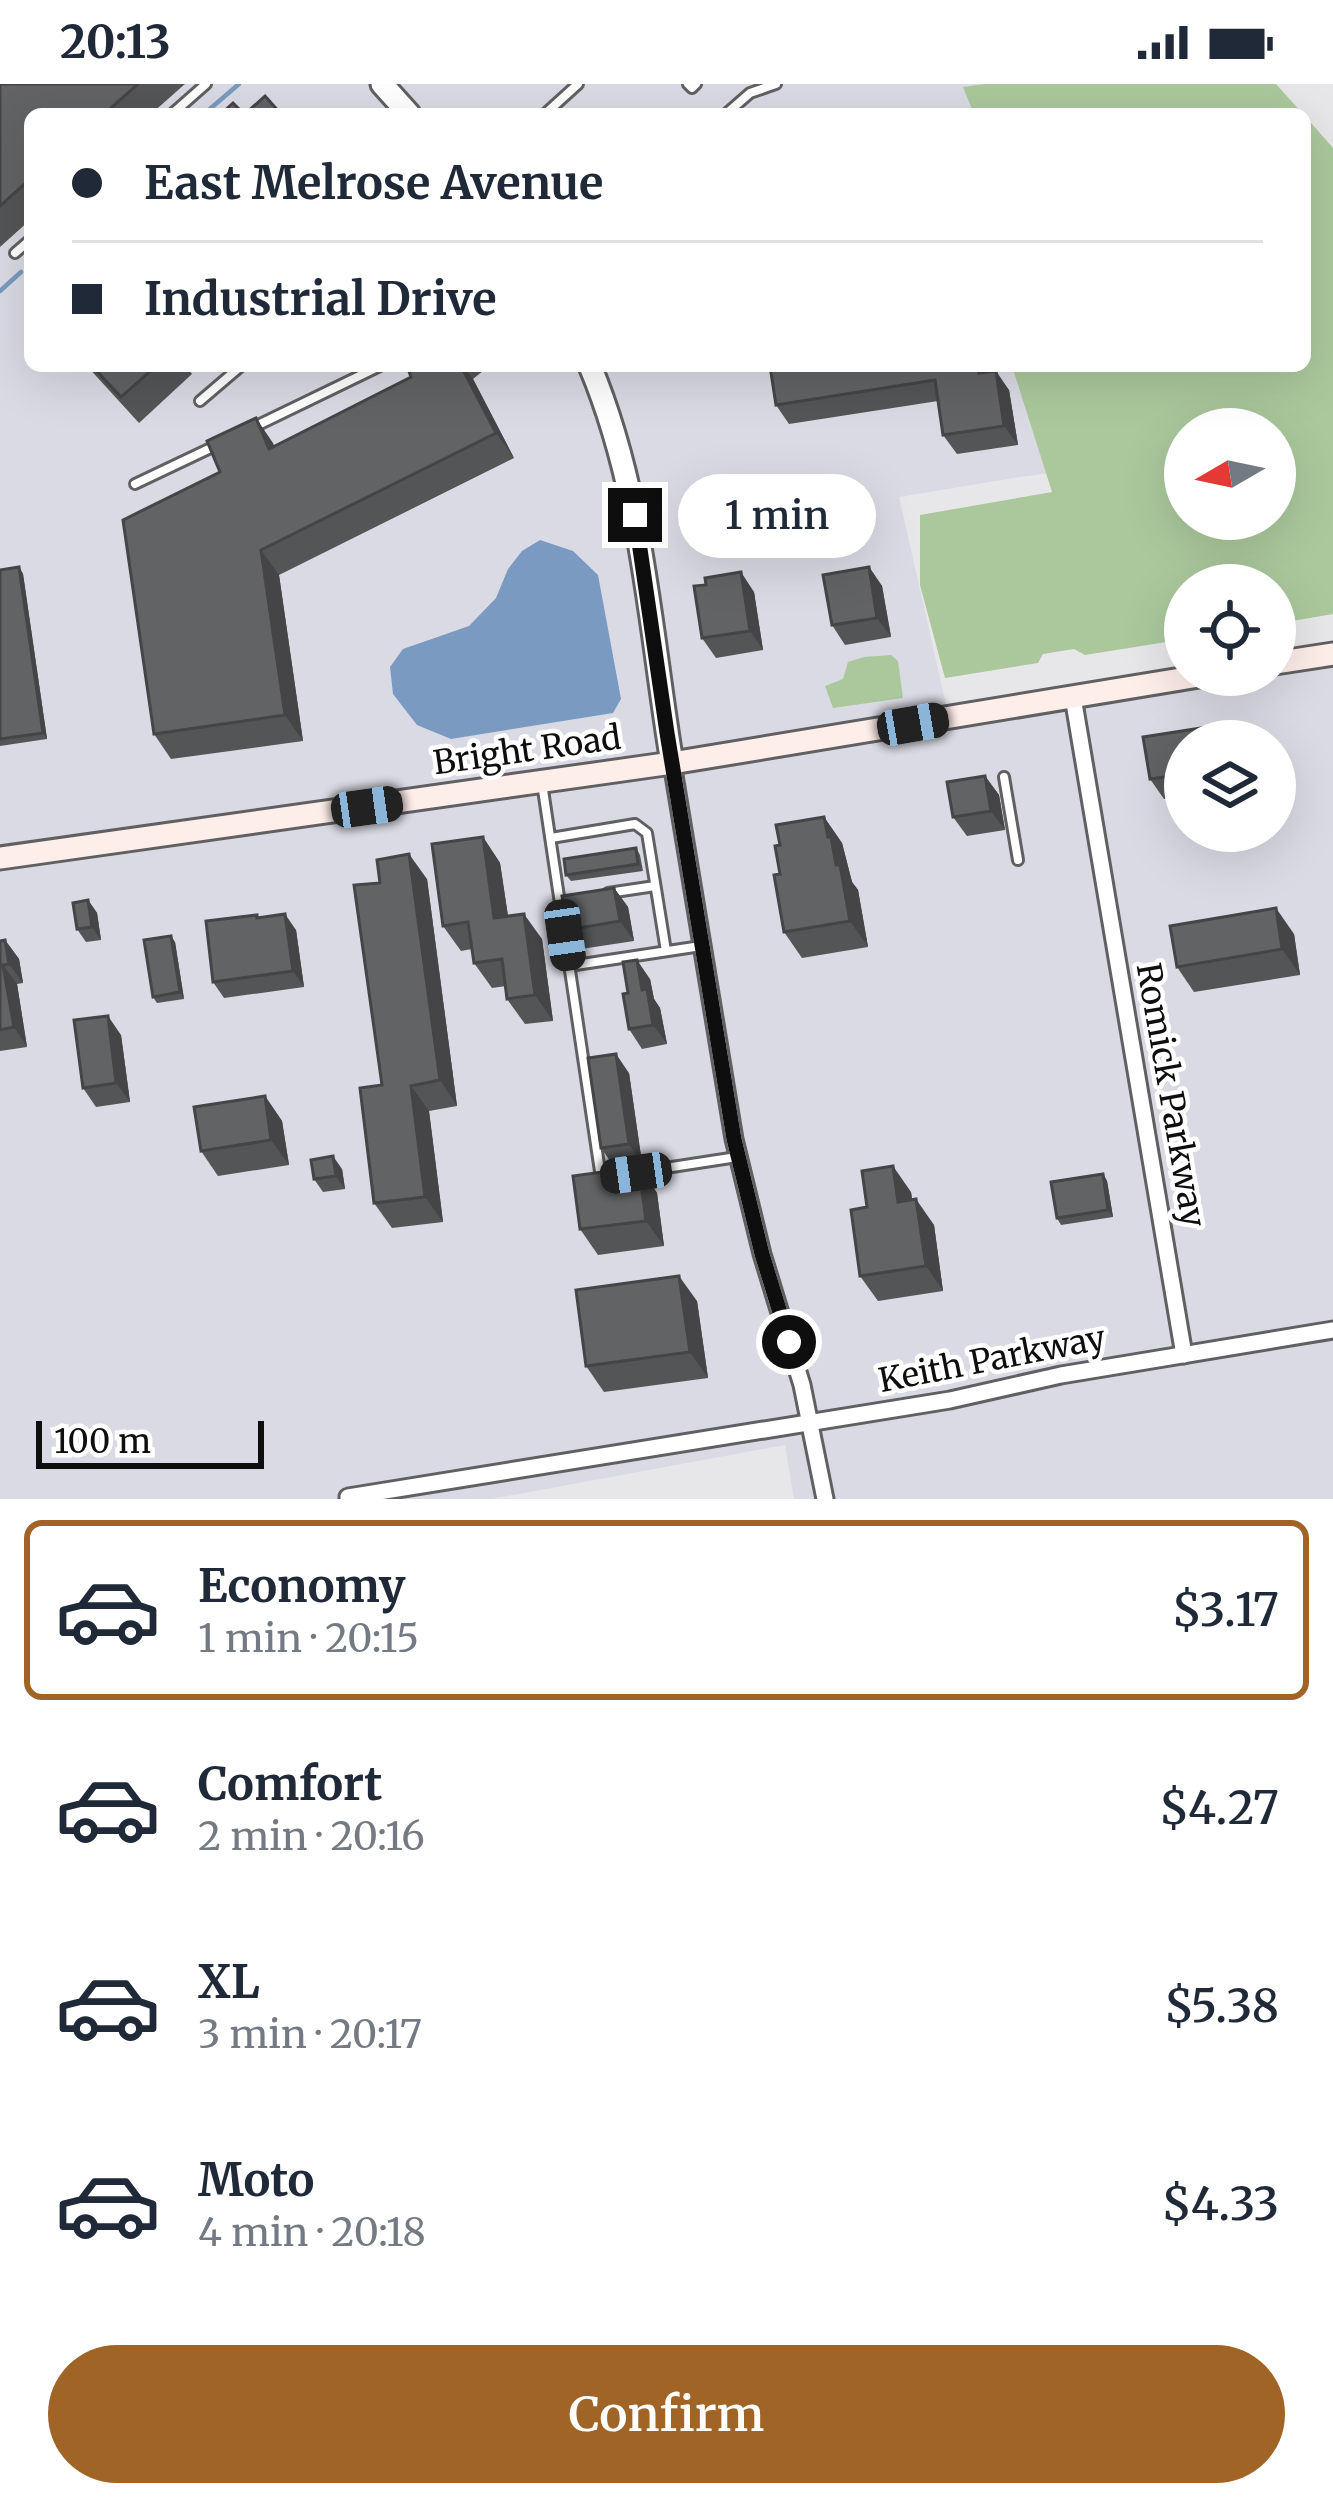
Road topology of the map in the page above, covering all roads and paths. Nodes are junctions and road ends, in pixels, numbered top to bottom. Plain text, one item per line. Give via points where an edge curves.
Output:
1 (206, 84) edge
2 (382, 84) edge
3 (578, 84) edge
4 (776, 84) edge
5 (179, 108) edge
6 (404, 108) edge
7 (552, 108) edge
8 (733, 108) edge
9 (24, 245) edge
10 (15, 253) dead end
11 (234, 372) edge
12 (368, 372) edge
13 (592, 372) edge
14 (200, 401) dead end
15 (135, 484) dead end
16 (1333, 654) edge
17 (1296, 660) edge
18 (1164, 682) edge
19 (1072, 697) junction
20 (672, 763) junction
21 (1004, 777) dead end
22 (542, 782) junction
23 (550, 838) junction
24 (0, 859) edge
25 (1018, 860) dead end
26 (656, 886) junction
27 (598, 894) edge
28 (578, 897) edge
29 (559, 900) junction
30 (702, 946) junction
31 (666, 951) junction
32 (569, 966) junction
33 (738, 1157) junction
34 (624, 1175) edge
35 (601, 1178) edge
36 (1333, 1330) edge
37 (1184, 1354) junction
38 (811, 1423) junction
39 (348, 1497) edge
40 (825, 1499) edge

1 - 5 lane
2 - 6 street
3 - 7 lane
4 - 8 lane
9 - 10 lane
11 - 14 lane
12 - 15 lane
13 - 20 street via 629,483
16 - 17 main road
18 - 19 main road, Bright Road
19 - 20 main road, Bright Road
19 - 37 street, Romick Parkway
20 - 22 main road, Bright Road
20 - 30 street
21 - 25 lane
22 - 23 lane
22 - 24 main road, Bright Road
23 - 26 lane via 634,824 647,833
23 - 29 lane
26 - 27 lane
26 - 31 lane
28 - 29 lane
29 - 32 lane
30 - 31 lane
30 - 33 street
31 - 32 lane
32 - 35 lane
33 - 34 lane
33 - 38 street
36 - 37 street
37 - 38 street, Keith Parkway
38 - 39 street, Keith Parkway
38 - 40 street

